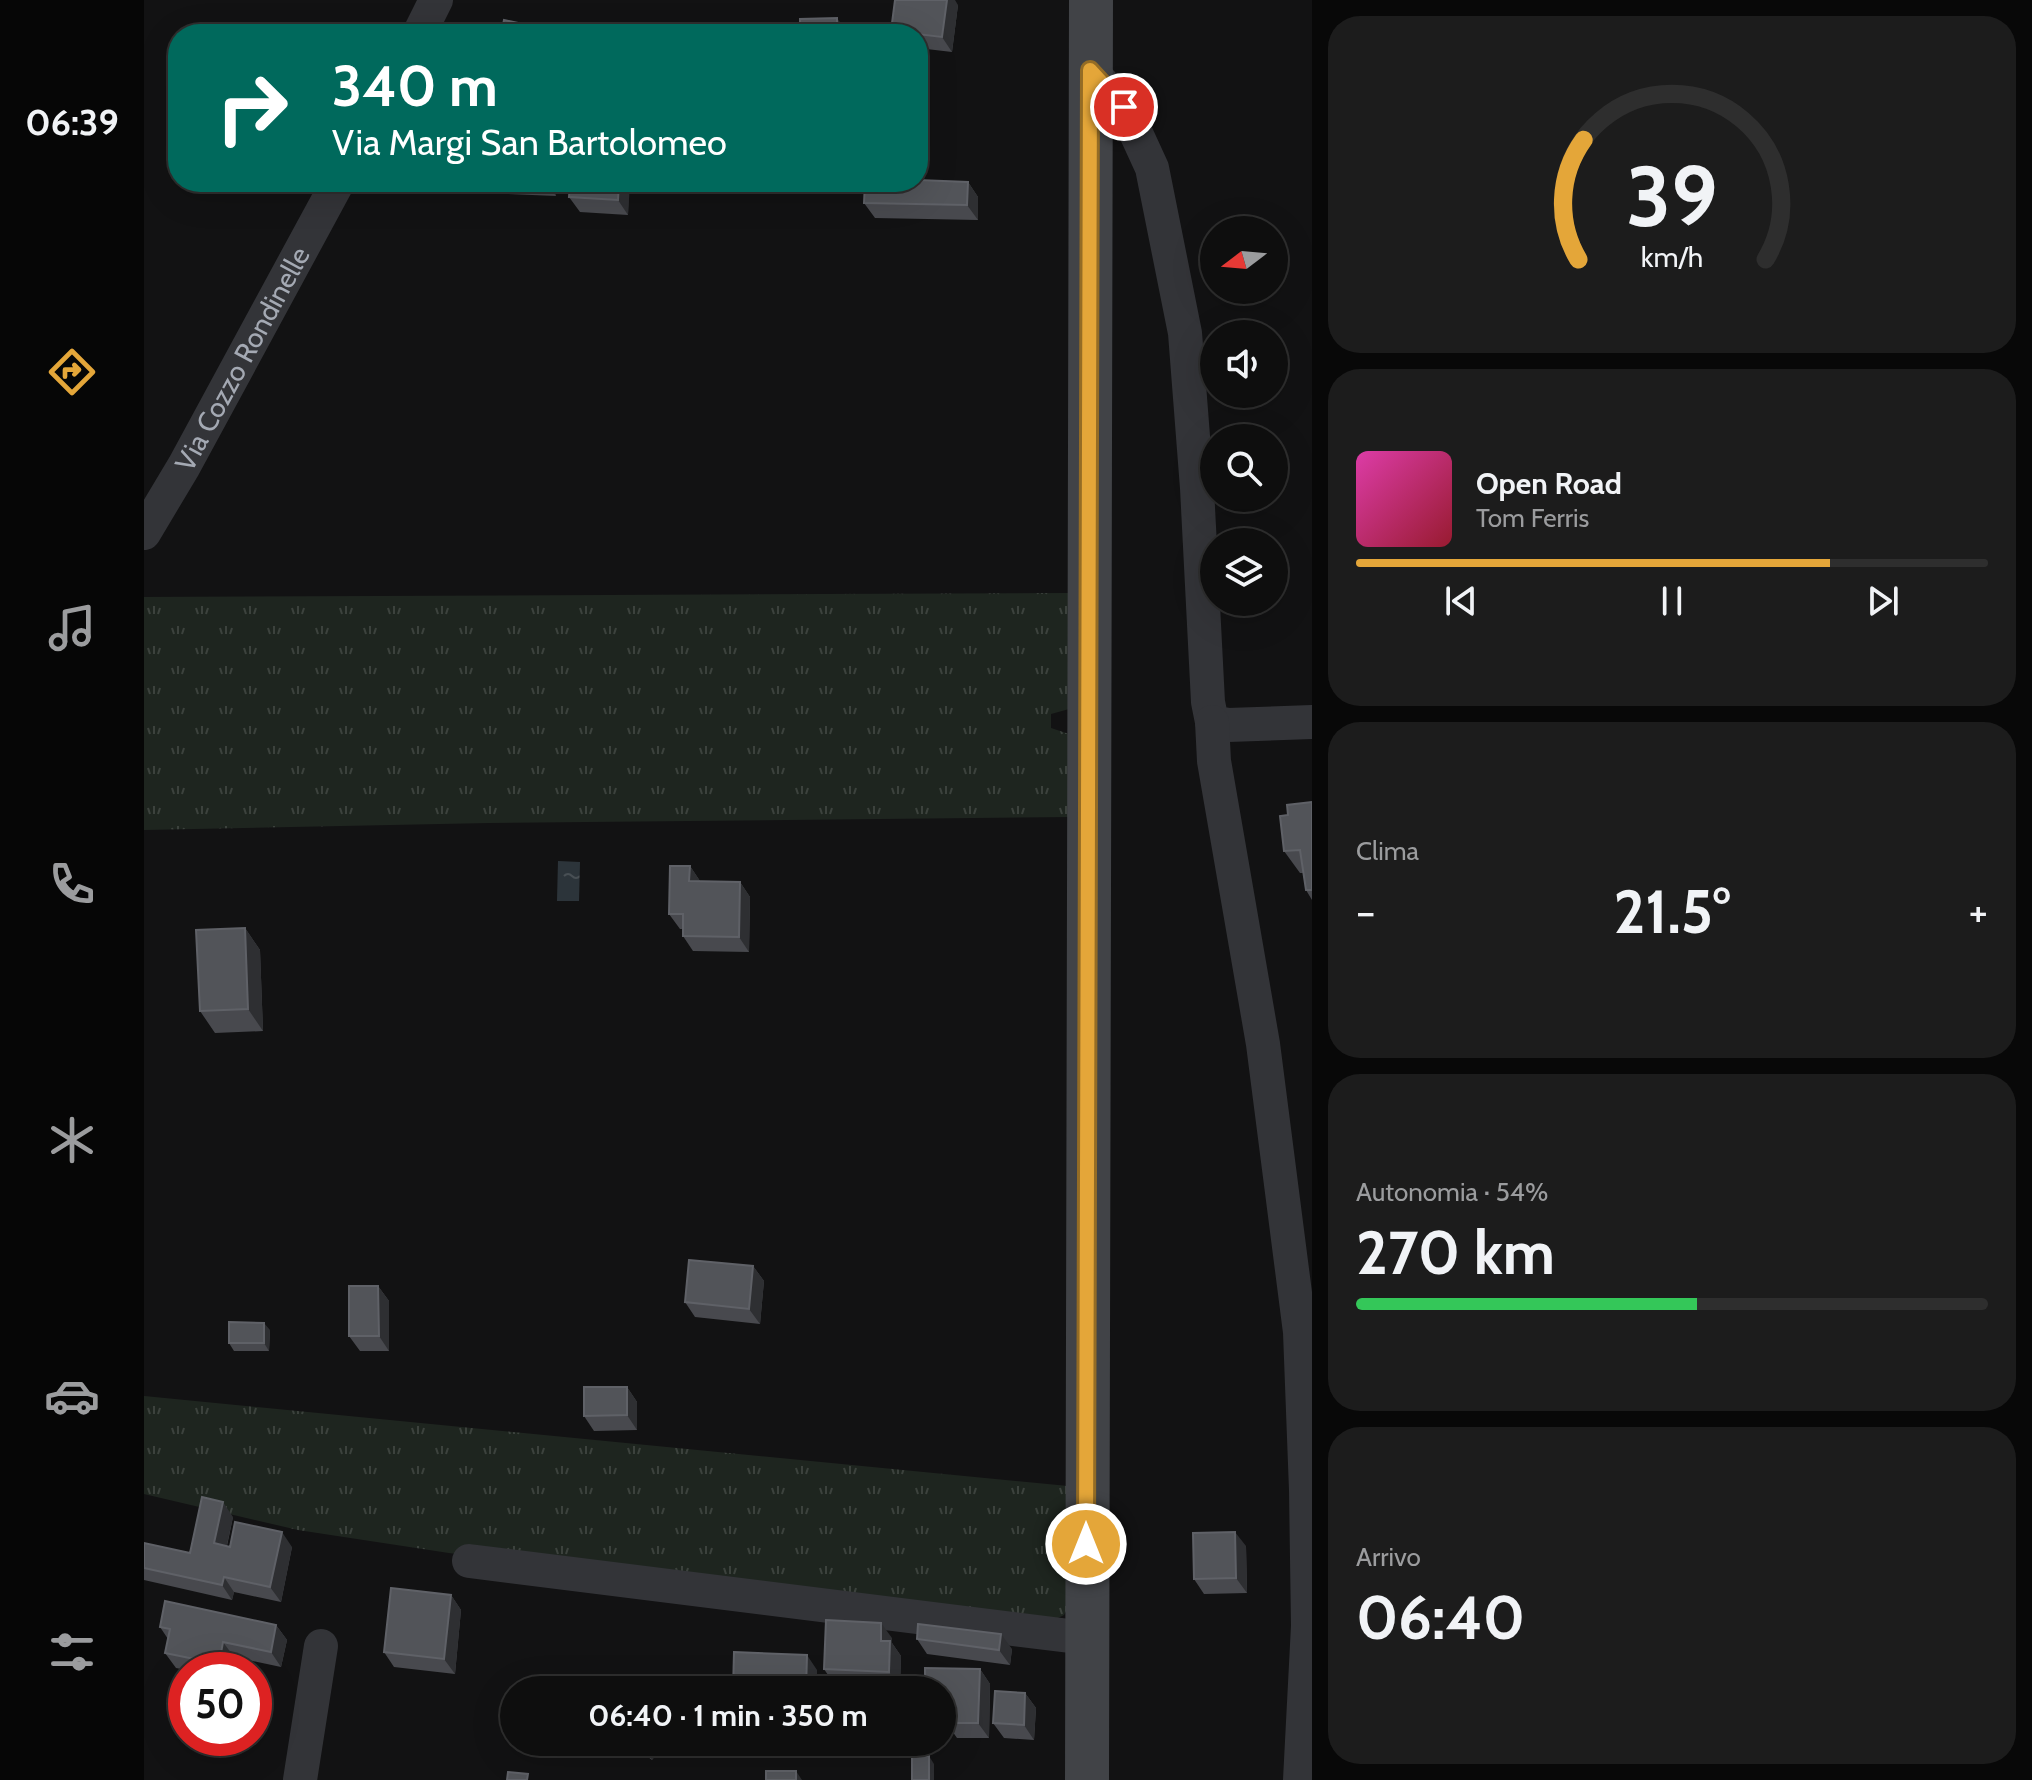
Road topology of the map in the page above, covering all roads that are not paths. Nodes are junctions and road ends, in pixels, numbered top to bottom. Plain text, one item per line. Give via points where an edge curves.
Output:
1 (436, 0) edge
2 (1091, 0) edge
3 (424, 24) edge
4 (1090, 70) junction
5 (333, 192) edge
6 (144, 533) edge
7 (1212, 722) junction
8 (1312, 722) edge
9 (469, 1561) dead end
10 (1086, 1638) junction
11 (321, 1646) dead end
12 (300, 1780) edge
13 (1087, 1780) edge
14 (1300, 1780) edge

1 - 3 street
2 - 4 main road
4 - 7 street via 1124,107 1152,168 1185,333
4 - 10 main road
5 - 6 street, Via Cozzo Rondinelle
7 - 8 street
7 - 14 street via 1214,761 1263,1044 1300,1332 1308,1626
9 - 10 street
10 - 13 main road
11 - 12 street

